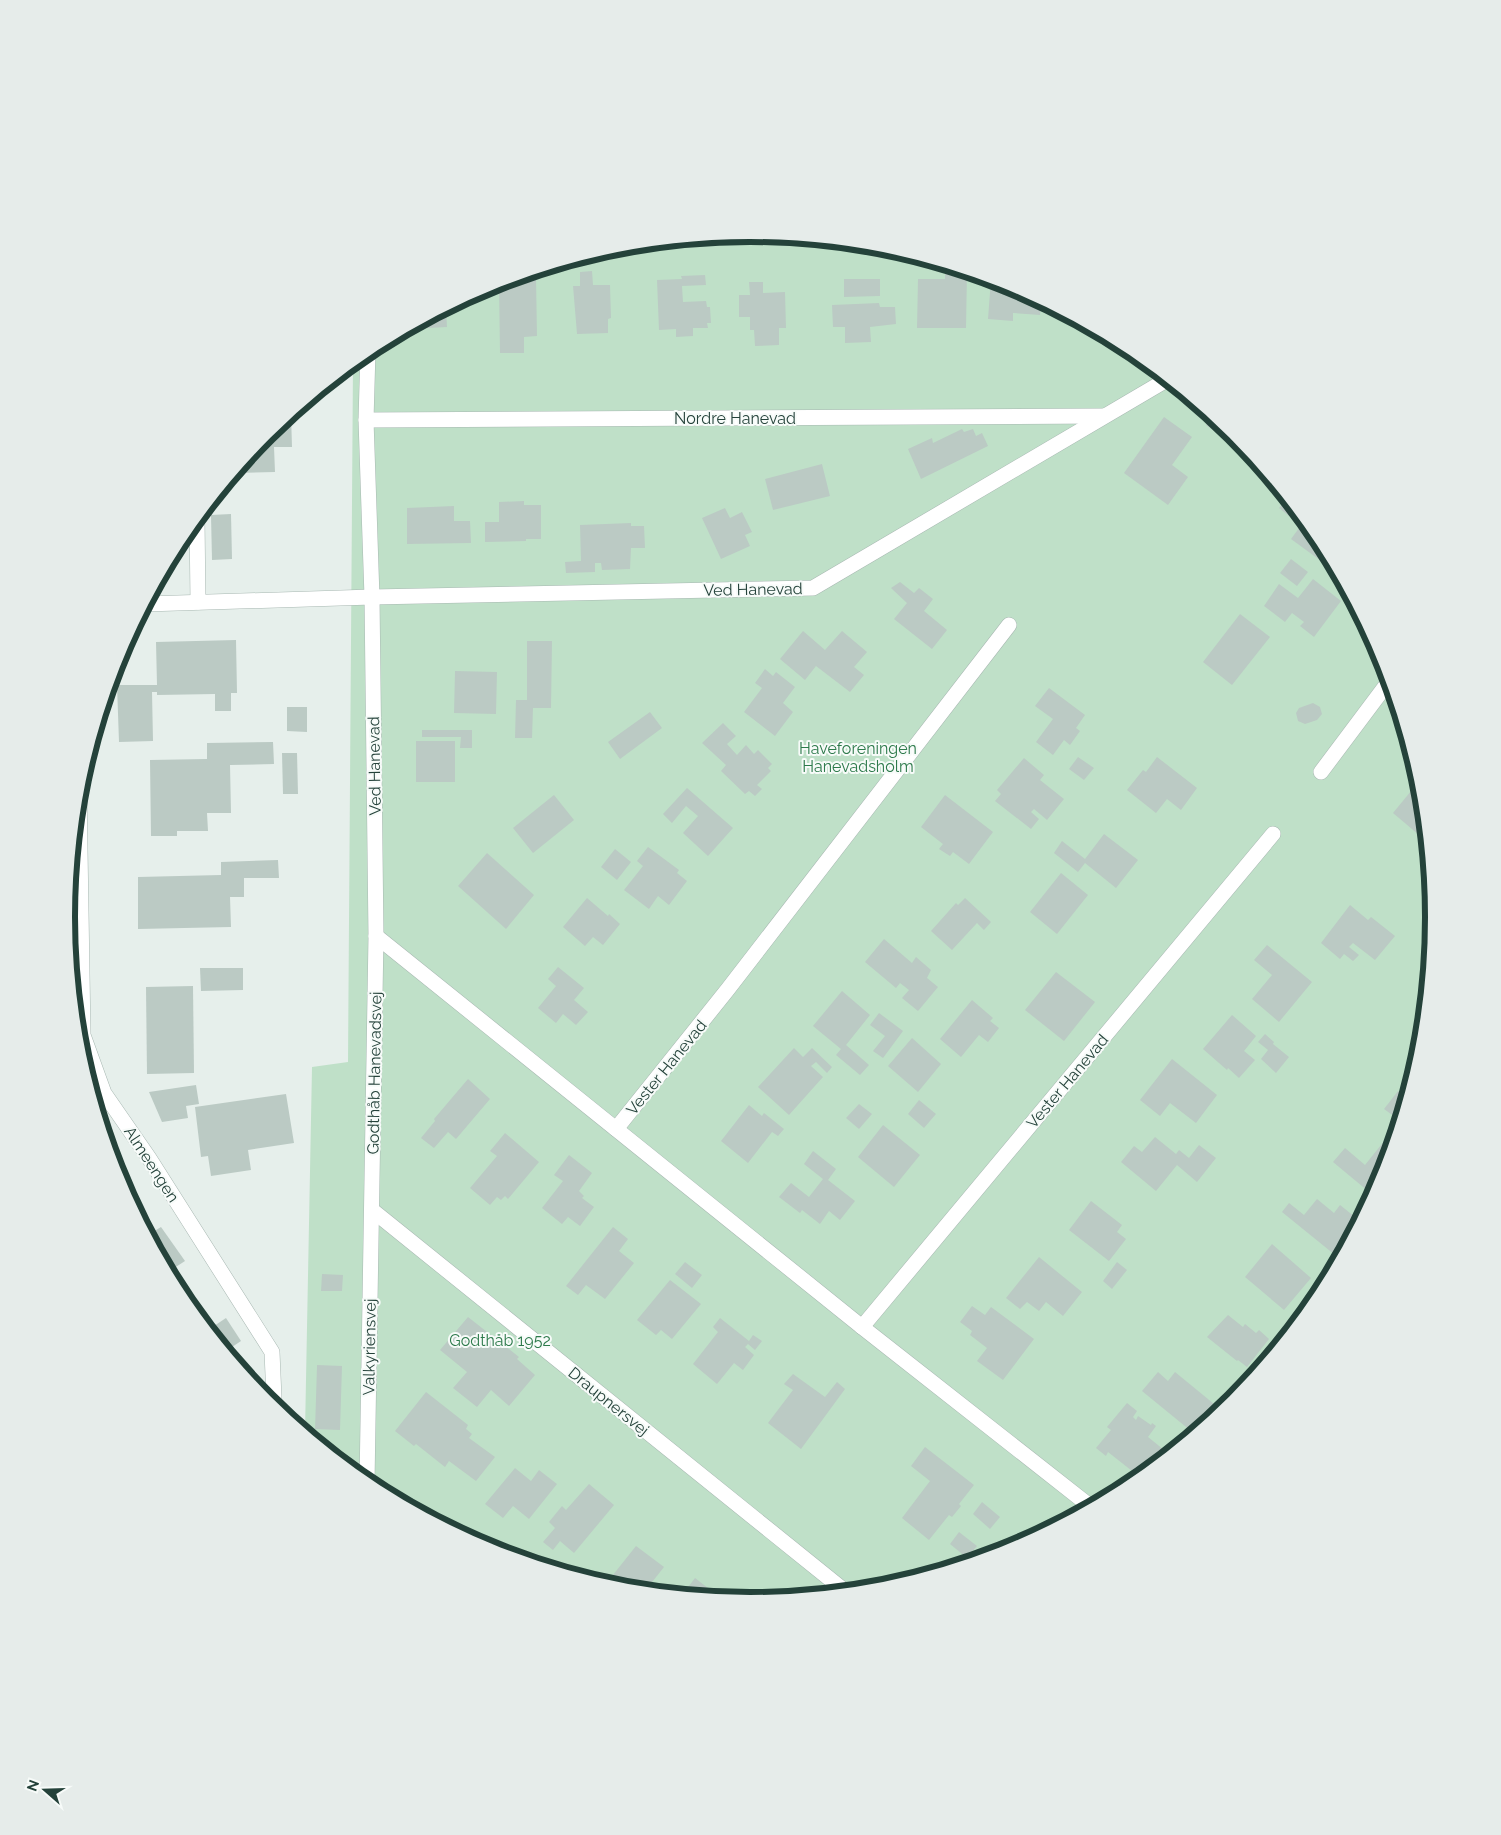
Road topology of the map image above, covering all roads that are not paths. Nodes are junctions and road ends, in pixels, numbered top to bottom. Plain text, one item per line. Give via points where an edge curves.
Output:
1 (368, 361) edge
2 (1162, 382) edge
3 (1104, 416) junction
4 (366, 420) junction
5 (197, 531) edge
6 (372, 597) junction
7 (198, 602) junction
8 (153, 604) edge
9 (1009, 625) dead end
10 (1385, 687) edge
11 (1321, 772) dead end
12 (1273, 834) dead end
13 (80, 839) edge
14 (376, 936) junction
15 (83, 1016) edge
16 (88, 1049) edge
17 (616, 1129) junction
18 (372, 1210) junction
19 (862, 1327) junction
20 (274, 1396) edge
21 (366, 1473) edge
22 (1086, 1504) edge
23 (840, 1587) edge

1 - 4 street
2 - 3 street, Ved Hanevad
3 - 4 street, Nordre Hanevad
3 - 6 street, Ved Hanevad via 813,588
4 - 6 street
5 - 7 street
6 - 7 street, Ved Hanevad
6 - 14 street, Ved Hanevad
7 - 8 street, Ved Hanevad
9 - 17 street, Vester Hanevad
10 - 11 street
12 - 19 street, Vester Hanevad
13 - 15 street, Almeengen
14 - 17 street, Vester Hanevad
14 - 18 street, Godthåb Hanevadsvej
16 - 20 street, Almeengen via 104,1093 272,1352
17 - 19 street, Vester Hanevad
18 - 21 street, Valkyriensvej
18 - 23 street, Draupnersvej
19 - 22 street, Vester Hanevad

